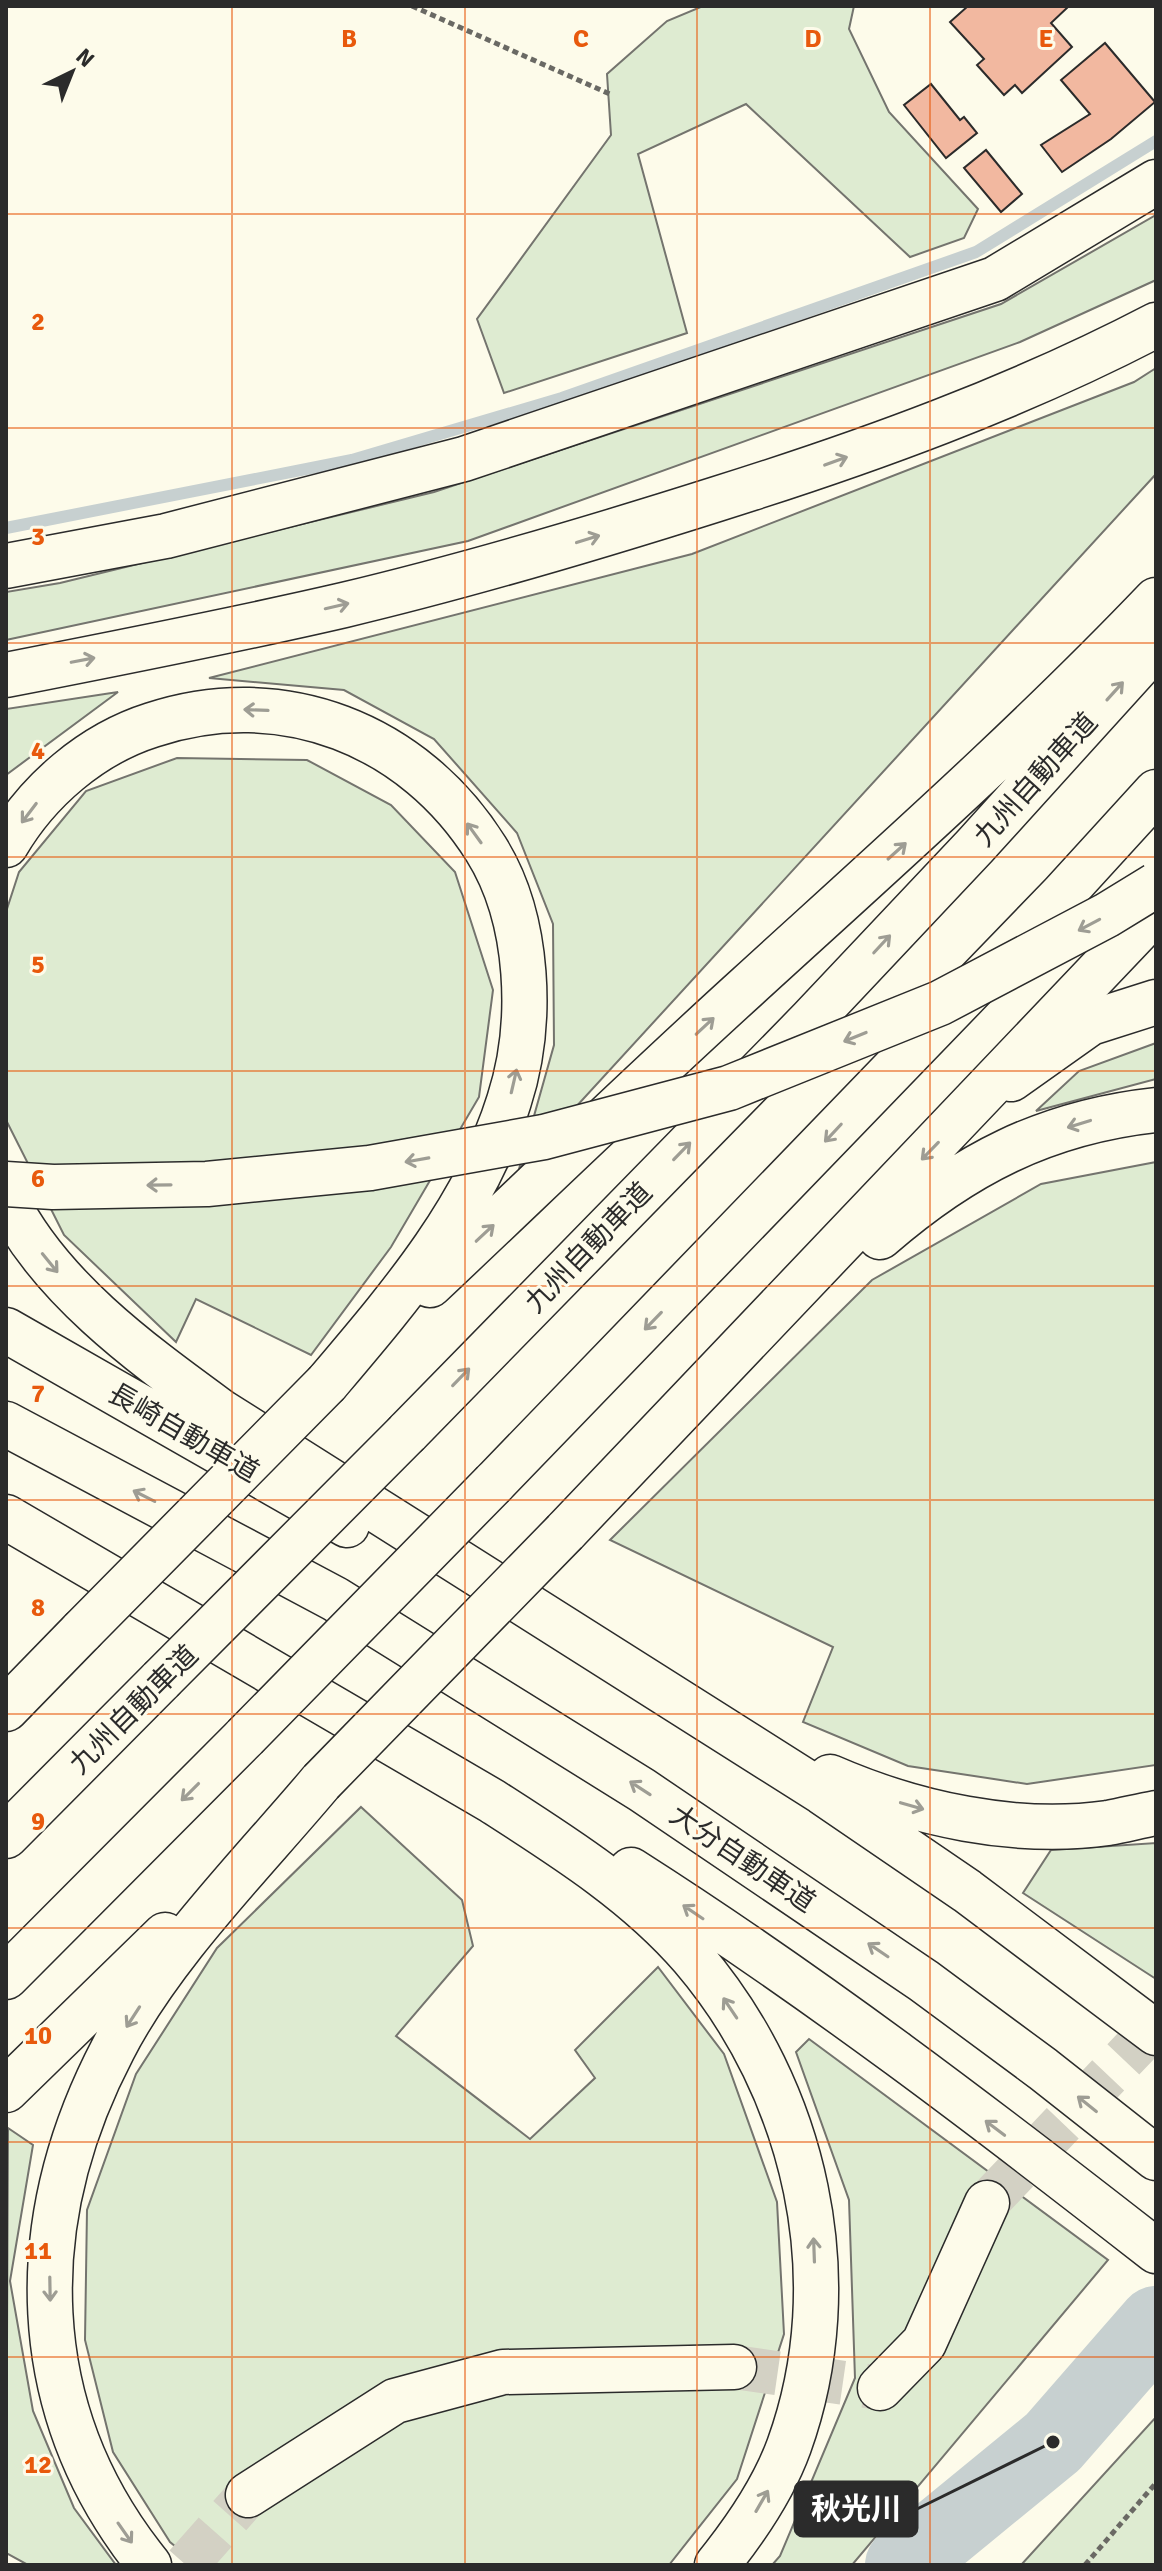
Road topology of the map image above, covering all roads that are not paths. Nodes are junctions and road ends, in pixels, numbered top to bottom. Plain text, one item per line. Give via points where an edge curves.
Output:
1 (1156, 182) edge
2 (1156, 325) edge
3 (6, 566) edge
4 (1156, 600) edge
5 (1156, 646) edge
6 (6, 675) edge
7 (1156, 792) edge
8 (6, 845) edge
9 (1156, 885) edge
10 (1156, 911) edge
11 (1156, 1002) edge
12 (974, 1105) junction
13 (1156, 1110) edge
14 (6, 1184) edge
15 (6, 1199) edge
16 (6, 1322) edge
17 (6, 1330) edge
18 (327, 1383) junction
19 (114, 1391) junction
20 (6, 1424) edge
21 (6, 1510) edge
22 (6, 1517) edge
23 (6, 1530) edge
24 (565, 1532) junction
25 (82, 1631) junction
26 (225, 1644) junction
27 (553, 1647) junction
28 (6, 1702) edge
29 (6, 1709) edge
30 (736, 1736) junction
31 (321, 1782) junction
32 (500, 1787) junction
33 (1156, 1813) edge
34 (6, 1836) edge
35 (6, 1977) edge
36 (1156, 2033) edge
37 (1156, 2067) edge
38 (6, 2090) edge
39 (1152, 2156) edge
40 (987, 2203) tunnel mouth
41 (1156, 2251) edge
42 (734, 2367) tunnel mouth
43 (880, 2388) dead end
44 (248, 2495) tunnel mouth
45 (149, 2565) edge
46 (717, 2565) edge

1 - 3 main road via 995,279 464,459 166,536
6 -> 2 main road via 346,605 672,514 829,464 972,410
18 -> 4 main road via 955,799
34 -> 5 main road, 九州自動車道, bridge via 811,1020
7 -> 35 main road, bridge via 694,1280
18 -> 8 main road via 387,1312 460,1209 509,1101 525,997 508,897 487,851 458,811 386,749 335,725 283,711 230,709 178,716 127,733 81,761 41,797
9 -> 14 main road, bridge via 940,1003 729,1088 559,1133 370,1168 207,1184
10 - 12 main road
11 - 12 main road via 1090,1023
12 -> 24 main road
13 -> 24 main road via 1099,1118 1037,1136 980,1164 912,1209
15 -> 30 main road via 52,1266 95,1312 186,1386
16 - 19 main road
17 - 19 main road, 長崎自動車道
18 - 25 main road, bridge
19 - 27 main road, 長崎自動車道
39 -> 20 main road, 大分自動車道 via 924,1981 642,1790 311,1587
21 - 32 main road via 236,1631
22 - 26 main road
23 - 26 main road
24 - 31 main road, bridge
25 - 28 main road
25 - 29 main road
26 - 32 main road
46 -> 26 main road via 766,2496 788,2447 812,2344 814,2231 804,2172 762,2062 691,1956 596,1870 492,1801
27 - 30 main road
27 - 37 main road via 935,1903
30 -> 33 main road via 918,1809 1049,1826
30 - 36 main road via 967,1891
31 - 38 main road
31 -> 45 main road via 189,1937 114,2047 82,2117 52,2225 49,2289 54,2351 68,2417 93,2480
41 -> 32 main road via 772,1965
40 - 43 main road via 924,2343
42 - 44 main road via 503,2372 395,2401

